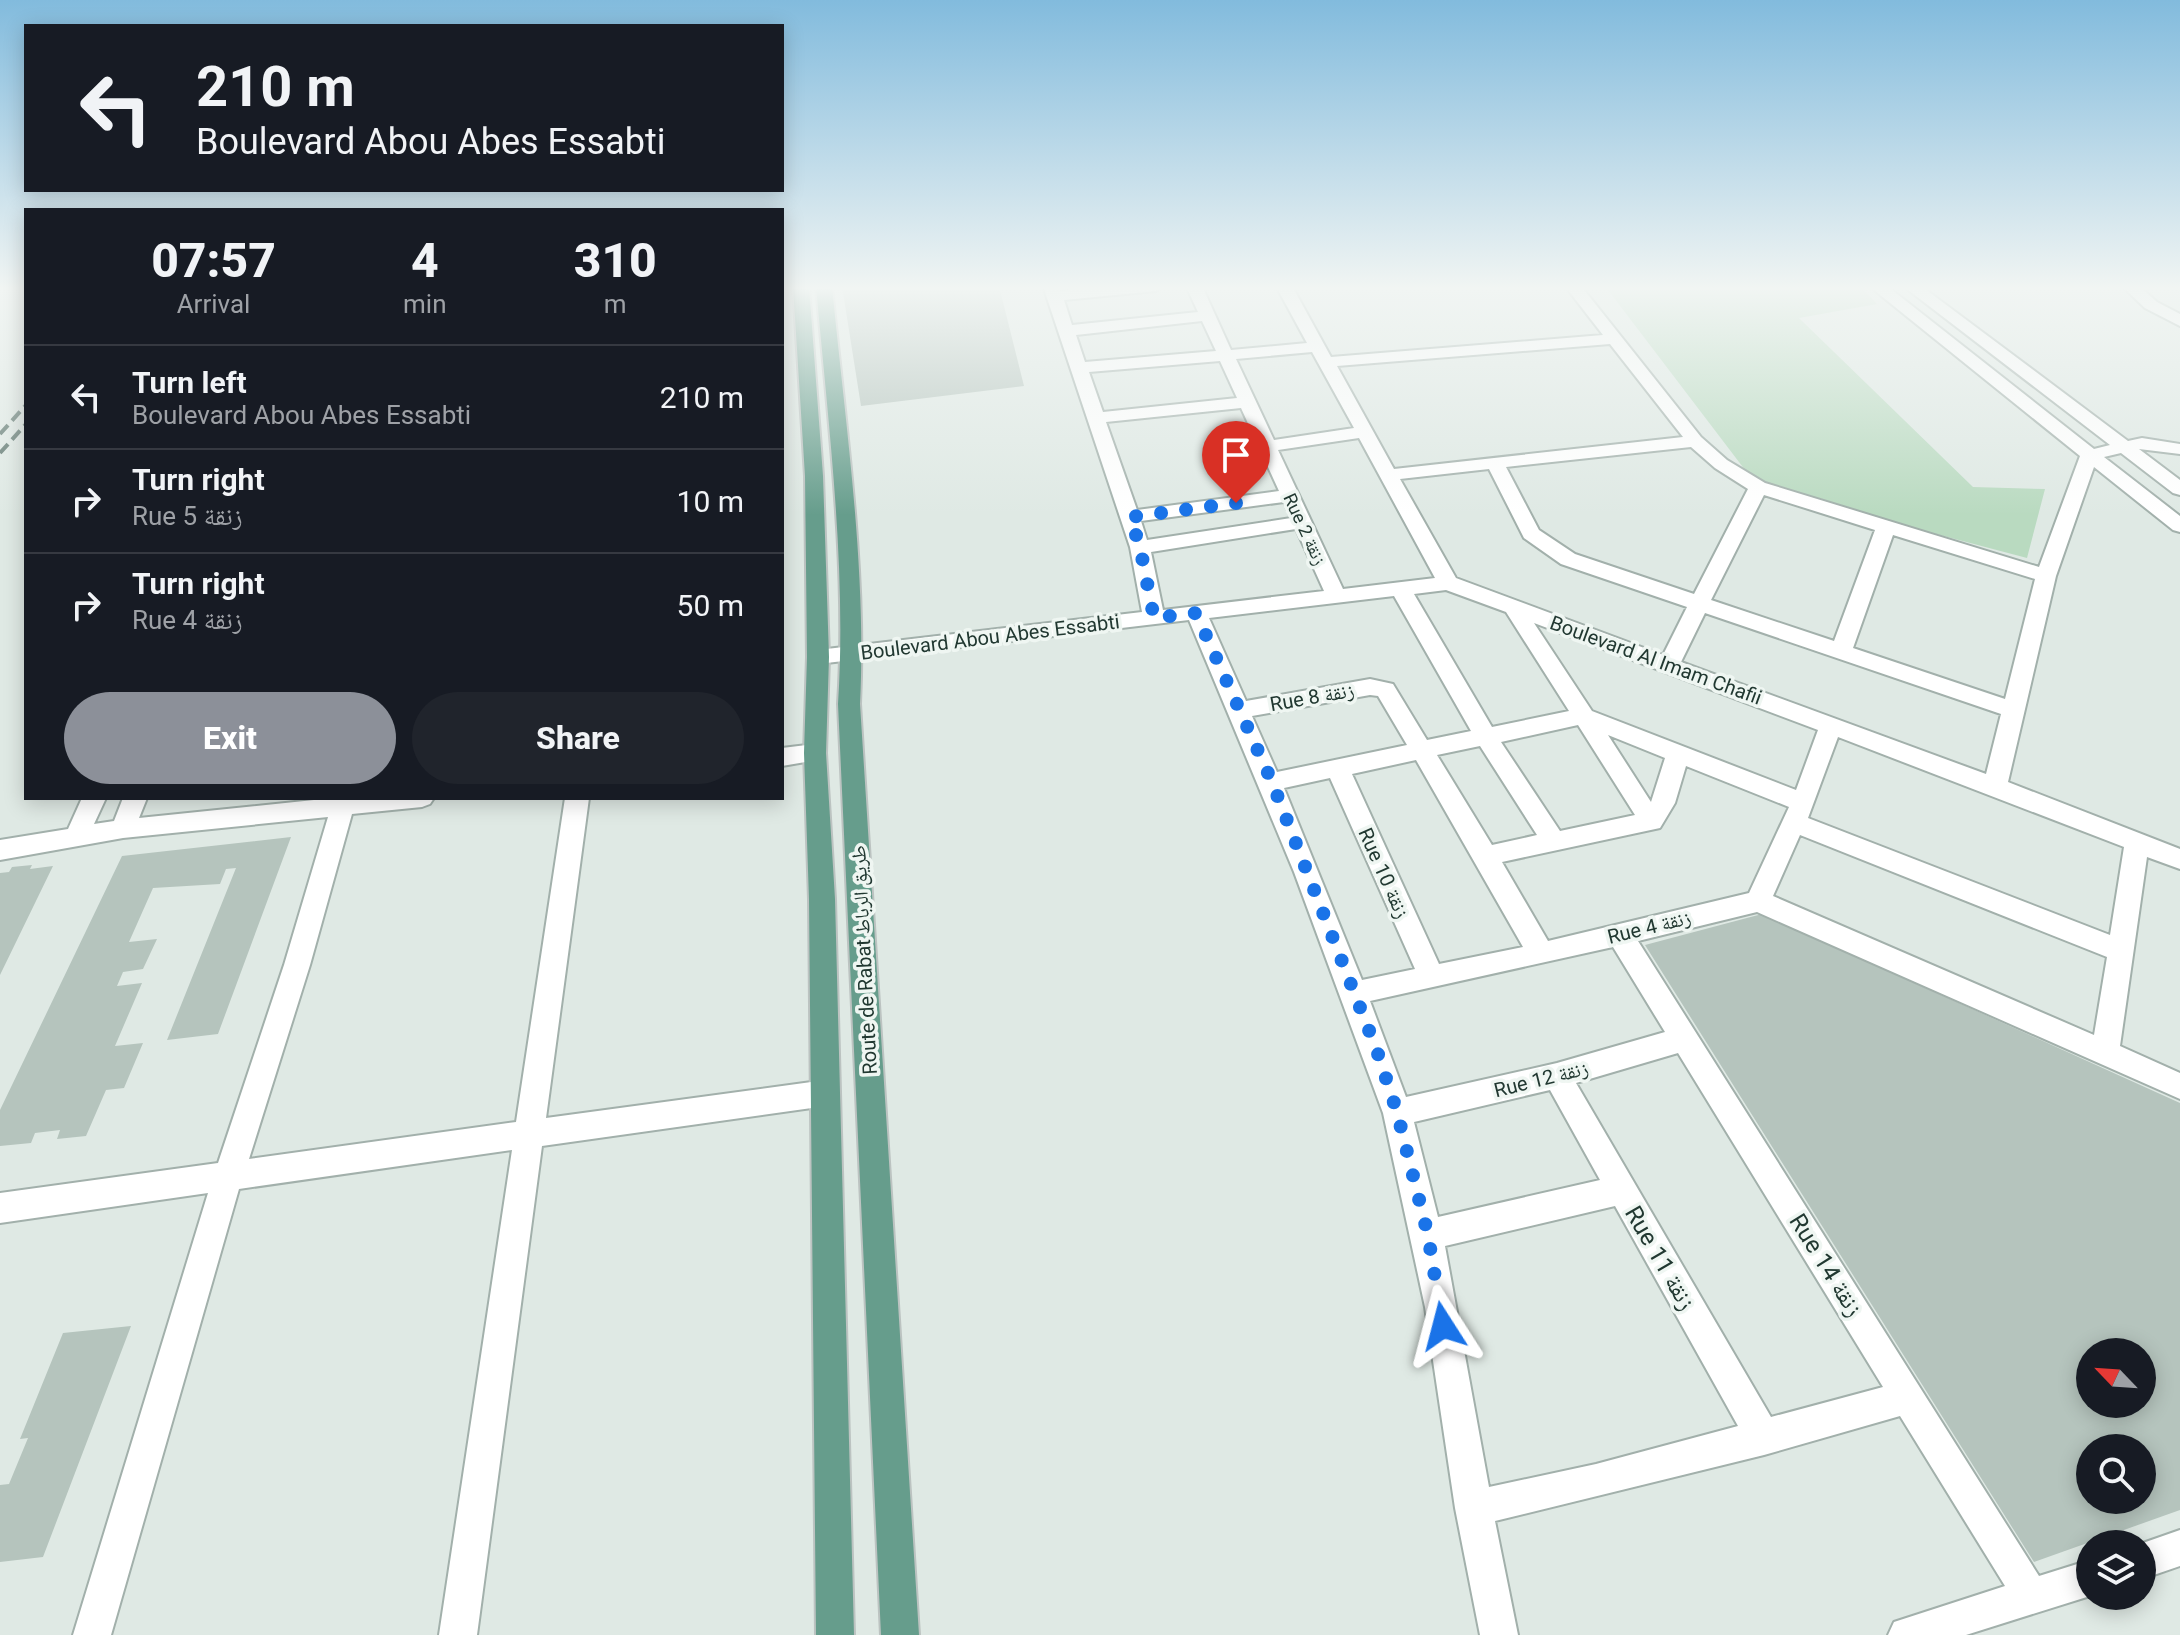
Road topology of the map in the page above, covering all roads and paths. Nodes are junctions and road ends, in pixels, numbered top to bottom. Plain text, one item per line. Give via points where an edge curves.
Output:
1 (807, 362) edge
2 (833, 362) edge
3 (1075, 362) edge
4 (1133, 362) edge
5 (1229, 362) edge
6 (1327, 362) edge
7 (1633, 362) edge
8 (1973, 362) edge
9 (2013, 362) edge
10 (1077, 368) junction
11 (1248, 402) junction
12 (2084, 416) junction
13 (1095, 418) junction
14 (2047, 421) junction
15 (1366, 432) junction
16 (1695, 441) junction
17 (1268, 446) junction
18 (2124, 446) junction
19 (2180, 449) edge
20 (2089, 455) junction
21 (1495, 464) junction
22 (1389, 475) junction
23 (1758, 487) junction
24 (2180, 489) edge
25 (1290, 495) junction
26 (1130, 517) junction
27 (1303, 522) junction
28 (2180, 526) edge
29 (1886, 527) junction
30 (1140, 547) junction
31 (2046, 576) junction
32 (1448, 583) junction
33 (1400, 588) junction
34 (1337, 597) junction
35 (1702, 602) junction
36 (1514, 608) junction
37 (1196, 613) junction
38 (1154, 618) junction
39 (1841, 650) junction
40 (852, 654) junction
41 (818, 657) junction
42 (1669, 664) junction
43 (2011, 709) junction
44 (1240, 710) junction
45 (1582, 716) junction
46 (1831, 725) junction
47 (1485, 735) junction
48 (1422, 751) junction
49 (815, 753) junction
50 (1678, 753) junction
51 (784, 757) edge
52 (1338, 769) junction
53 (1272, 782) junction
54 (1995, 787) junction
55 (93, 800) edge
56 (134, 800) edge
57 (383, 800) edge
58 (577, 800) edge
59 (344, 802) edge
60 (1798, 813) junction
61 (1651, 821) junction
62 (123, 829) junction
63 (77, 836) junction
64 (1553, 840) junction
65 (2137, 843) junction
66 (0, 850) edge
67 (1486, 856) junction
68 (2180, 859) edge
69 (1758, 901) junction
70 (1619, 934) junction
71 (2121, 951) junction
72 (1541, 954) junction
73 (1431, 976) junction
74 (1353, 993) junction
75 (1685, 1039) junction
76 (2105, 1053) junction
77 (1557, 1076) junction
78 (2180, 1086) edge
79 (826, 1093) junction
80 (1397, 1112) junction
81 (531, 1134) junction
82 (228, 1177) junction
83 (1620, 1190) junction
84 (0, 1208) edge
85 (1428, 1235) junction
86 (1908, 1397) junction
87 (1764, 1438) junction
88 (1473, 1508) junction
89 (2180, 1548) edge
90 (2156, 1556) edge
91 (2076, 1583) edge
92 (2032, 1597) junction
93 (1915, 1634) edge
94 (92, 1635) edge
95 (458, 1635) edge
96 (835, 1635) edge
97 (900, 1635) edge
98 (1499, 1635) edge

1 - 41 main road, Route de Rabat طريق الرباط
2 - 40 main road, Route de Rabat طريق الرباط
3 - 10 street
4 - 10 street
5 - 11 street, Rue 2 زنقة
6 - 15 street
7 - 16 street
8 - 14 street
9 - 12 street
10 - 13 street
11 - 13 street
11 - 17 street, Rue 2 زنقة
12 - 14 street
12 - 18 street
13 - 26 street
14 - 20 street
15 - 17 street
15 - 22 street
16 - 21 street
16 - 23 street
17 - 25 street, Rue 2 زنقة
18 - 19 street via 2156,443
18 - 20 street
18 - 24 street
20 - 28 street
20 - 31 street
21 - 22 street
21 - 35 street via 1531,534 1548,548
22 - 32 street
23 - 29 street
23 - 35 street
25 - 26 street
25 - 27 street, Rue 2 زنقة
26 - 30 street
27 - 30 street
27 - 34 street, Rue 2 زنقة
29 - 31 street
29 - 39 street
30 - 38 street
31 - 43 street
32 - 33 street, Boulevard Abou Abes Essabti
32 - 36 street, Boulevard Al Imam Chafii
33 - 34 street, Boulevard Abou Abes Essabti
33 - 47 street
34 - 37 street, Boulevard Abou Abes Essabti
35 - 39 street
35 - 42 street
36 - 42 street, Boulevard Al Imam Chafii
36 - 45 street
37 - 38 street, Boulevard Abou Abes Essabti
37 - 44 street
38 - 40 street, Boulevard Abou Abes Essabti
39 - 43 street
40 - 41 street, Boulevard Abou Abes Essabti
40 - 97 main road, Route de Rabat طريق الرباط via 849,704
41 - 49 main road, Route de Rabat طريق الرباط
42 - 46 street, Boulevard Al Imam Chafii
43 - 54 street
44 - 48 street, Rue 8 زنقة via 1370,687 1385,690
44 - 53 street
45 - 47 street
45 - 50 street
45 - 61 street
46 - 54 street, Boulevard Al Imam Chafii
46 - 60 street
47 - 48 street
47 - 64 street
48 - 52 street
48 - 67 street
49 - 51 street
49 - 79 main road, Route de Rabat طريق الرباط
50 - 60 street
50 - 61 street via 1663,803
52 - 53 street
52 - 73 street, Rue 10 زنقة
53 - 74 street
54 - 65 street, Boulevard Al Imam Chafii
55 - 63 street
56 - 62 street
57 - 59 street
58 - 81 street
59 - 62 street
59 - 82 street
60 - 69 street
60 - 71 street
61 - 64 street
62 - 63 street
63 - 66 street
64 - 67 street
65 - 68 street, Boulevard Al Imam Chafii
65 - 71 street
67 - 72 street
69 - 70 street, Rue 4 زنقة
69 - 76 street
70 - 72 street, Rue 4 زنقة
70 - 75 street, Rue 14 زنقة
71 - 76 street
72 - 73 street, Rue 4 زنقة
73 - 74 street, Rue 4 زنقة
74 - 80 street
75 - 77 street, Rue 12 زنقة
75 - 86 street, Rue 14 زنقة
76 - 78 street
77 - 80 street, Rue 12 زنقة
77 - 83 street, Rue 11 زنقة
79 - 81 street
79 - 96 main road, Route de Rabat طريق الرباط
80 - 85 street
81 - 82 street
81 - 95 street
82 - 84 street
82 - 94 street
83 - 85 street
83 - 87 street, Rue 11 زنقة
85 - 88 street
86 - 87 street
86 - 92 street, Rue 14 زنقة
87 - 88 street
88 - 98 street
89 - 90 street
91 - 92 street
92 - 93 street

